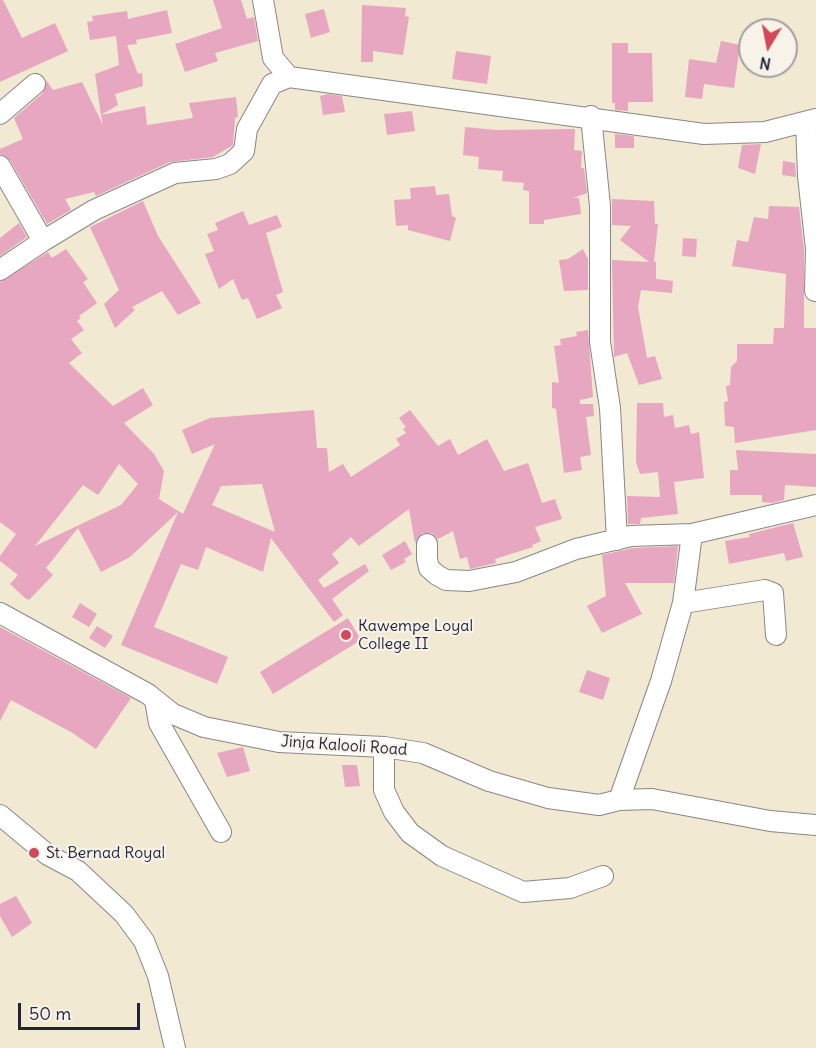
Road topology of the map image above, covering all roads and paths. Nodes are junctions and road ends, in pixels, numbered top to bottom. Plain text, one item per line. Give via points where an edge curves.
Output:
1 (263, 0) edge
2 (290, 76) junction
3 (35, 84) dead end
4 (0, 114) edge
5 (591, 116) junction
6 (811, 121) edge
7 (0, 165) edge
8 (43, 241) junction
9 (0, 270) edge
10 (815, 291) edge
11 (816, 505) edge
12 (692, 534) junction
13 (617, 540) junction
14 (427, 544) dead end
15 (683, 603) junction
16 (0, 613) edge
17 (776, 635) dead end
18 (155, 700) junction
19 (384, 747) junction
20 (619, 800) junction
21 (0, 814) edge
22 (816, 825) edge
23 (221, 832) dead end
24 (603, 876) dead end
25 (175, 1048) edge

1 - 2 street via 273,58
2 - 5 street
2 - 8 street via 272,84 247,129 244,151 230,164 175,173 94,210
3 - 4 street
5 - 6 street via 722,135 765,132
5 - 13 street via 600,206 600,342 610,408
6 - 10 street via 808,176 816,249
7 - 8 street
8 - 9 street
11 - 12 street
12 - 13 street
12 - 15 street
13 - 14 street via 592,544 516,572 469,581 446,580 429,568
15 - 17 street via 765,590 772,593
15 - 20 street via 661,681
16 - 18 street, Jinja Kalooli Road
18 - 19 street, Jinja Kalooli Road via 173,714 234,734 279,742
18 - 23 street via 159,723
19 - 20 street, Jinja Kalooli Road via 423,753 489,781 548,798 599,805
19 - 24 street via 384,790 394,812 410,833 442,856 523,892 570,888
20 - 22 street, Jinja Kalooli Road via 652,799 770,821
21 - 25 street via 48,855 78,871 124,914 144,941 158,975

